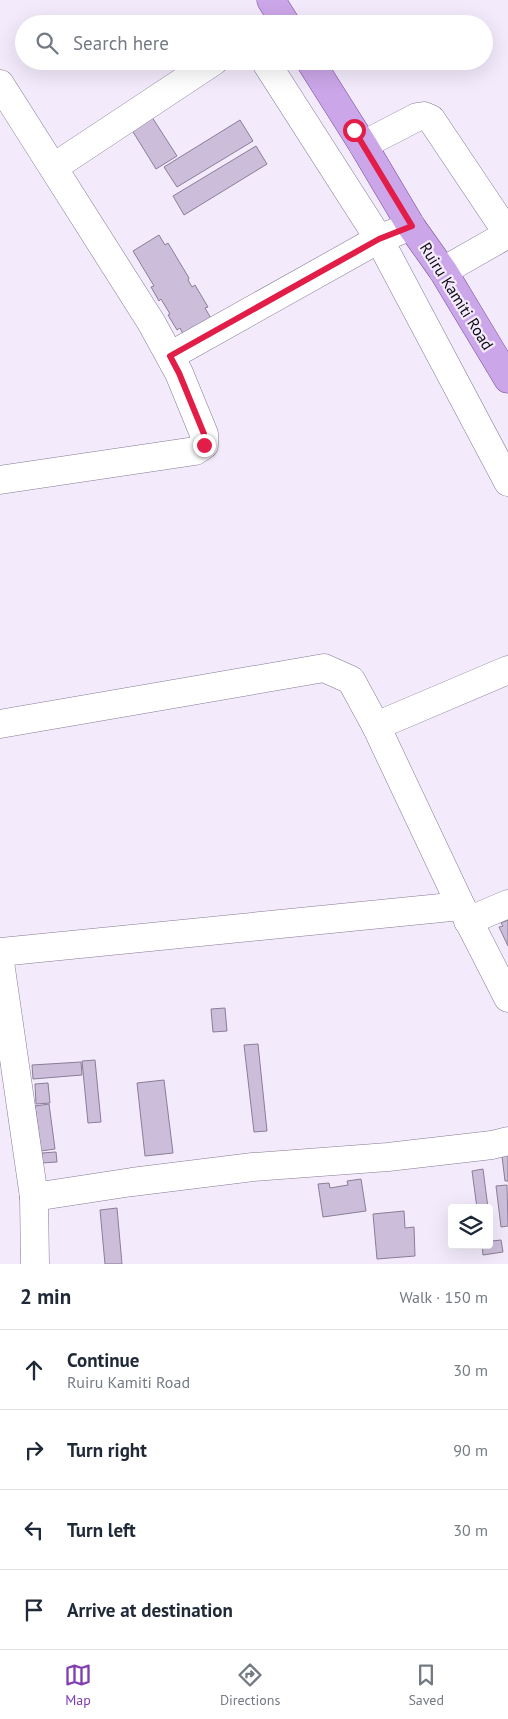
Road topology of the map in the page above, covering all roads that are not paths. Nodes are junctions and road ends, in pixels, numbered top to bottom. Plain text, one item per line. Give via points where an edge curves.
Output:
1 (200, 70) edge
2 (271, 70) edge
3 (316, 70) edge
4 (0, 84) edge
5 (363, 145) junction
6 (54, 167) junction
7 (412, 226) junction
8 (508, 234) edge
9 (379, 239) junction
10 (443, 271) junction
11 (170, 356) junction
12 (508, 379) edge
13 (0, 480) edge
14 (508, 482) edge
15 (508, 670) edge
16 (0, 724) edge
17 (376, 726) junction
18 (508, 904) edge
19 (465, 914) junction
20 (0, 952) edge
21 (0, 962) edge
22 (508, 998) edge
23 (508, 1141) edge
24 (34, 1197) junction
25 (35, 1264) edge

1 - 6 street
2 - 9 street
3 - 5 main road, Ruiru Kamiti Road
4 - 6 street
5 - 7 main road, Ruiru Kamiti Road
5 - 8 street via 416,117 431,119
6 - 11 street
7 - 9 street
7 - 10 main road, Ruiru Kamiti Road
8 - 10 street
9 - 11 street
9 - 14 street
10 - 12 main road, Ruiru Kamiti Road
11 - 13 street via 204,434 204,445 195,451
15 - 17 street
16 - 17 street via 324,668 351,680
17 - 19 street
18 - 19 street
19 - 20 street
19 - 22 street
21 - 24 street
23 - 24 street via 388,1157 253,1167
24 - 25 street

